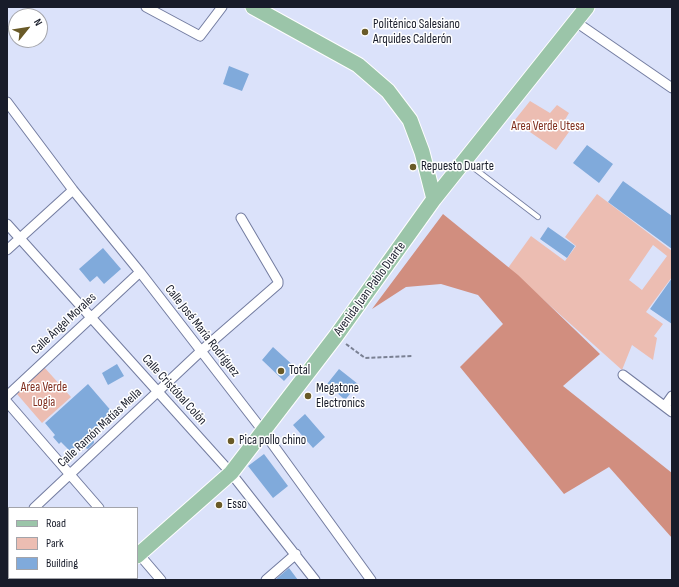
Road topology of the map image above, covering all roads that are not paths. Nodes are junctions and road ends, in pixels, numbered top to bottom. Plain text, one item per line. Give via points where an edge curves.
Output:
1 (146, 7) edge
2 (222, 7) edge
3 (253, 7) edge
4 (587, 7) edge
5 (576, 22) junction
6 (672, 88) edge
7 (7, 102) edge
8 (10, 114) edge
9 (464, 161) junction
10 (73, 190) junction
11 (434, 199) junction
12 (538, 217) dead end
13 (241, 218) dead end
14 (7, 224) edge
15 (20, 238) junction
16 (7, 250) edge
17 (140, 272) junction
18 (92, 317) junction
19 (201, 351) junction
20 (622, 375) dead end
21 (158, 392) junction
22 (7, 396) edge
23 (672, 396) edge
24 (7, 402) edge
25 (668, 409) edge
26 (263, 431) junction
27 (70, 474) junction
28 (231, 474) junction
29 (35, 507) edge
30 (98, 507) edge
31 (138, 554) edge
32 (296, 554) junction
33 (161, 580) edge
34 (266, 580) edge
35 (315, 580) edge
36 (371, 580) edge

1 - 2 street via 200,36
3 - 11 main road via 358,65 388,90 410,120 422,152
4 - 5 main road, Avenida Juan Pablo Duarte
5 - 6 street
5 - 9 main road, Avenida Juan Pablo Duarte
7 - 8 street, Calle José María Rodríguez
8 - 10 street, Calle José María Rodríguez
9 - 11 main road, Avenida Juan Pablo Duarte
9 - 12 lane
10 - 15 street
10 - 17 street, Calle José María Rodríguez
11 - 26 main road, Avenida Juan Pablo Duarte via 336,336
13 - 19 street, Calle Ramón Matías Mella via 278,283
14 - 15 street, Calle Cristóbal Colón
15 - 16 street
15 - 18 street, Calle Cristóbal Colón
17 - 18 street, Calle Ángel Morales
17 - 19 street, Calle José María Rodríguez
18 - 21 street, Calle Cristóbal Colón
18 - 22 street, Calle Ángel Morales
19 - 21 street, Calle Ramón Matías Mella
19 - 26 street, Calle José María Rodríguez
20 - 25 street
21 - 27 street, Calle Ramón Matías Mella
21 - 28 street, Calle Cristóbal Colón
23 - 25 street
24 - 27 street
26 - 28 main road, Avenida Juan Pablo Duarte
26 - 36 street, Calle José María Rodríguez
27 - 29 street, Calle Ramón Matías Mella
27 - 30 street
28 - 31 main road, Avenida Juan Pablo Duarte
28 - 32 street, Calle Cristóbal Colón
31 - 33 street
32 - 34 street
32 - 35 street, Calle Cristóbal Colón

